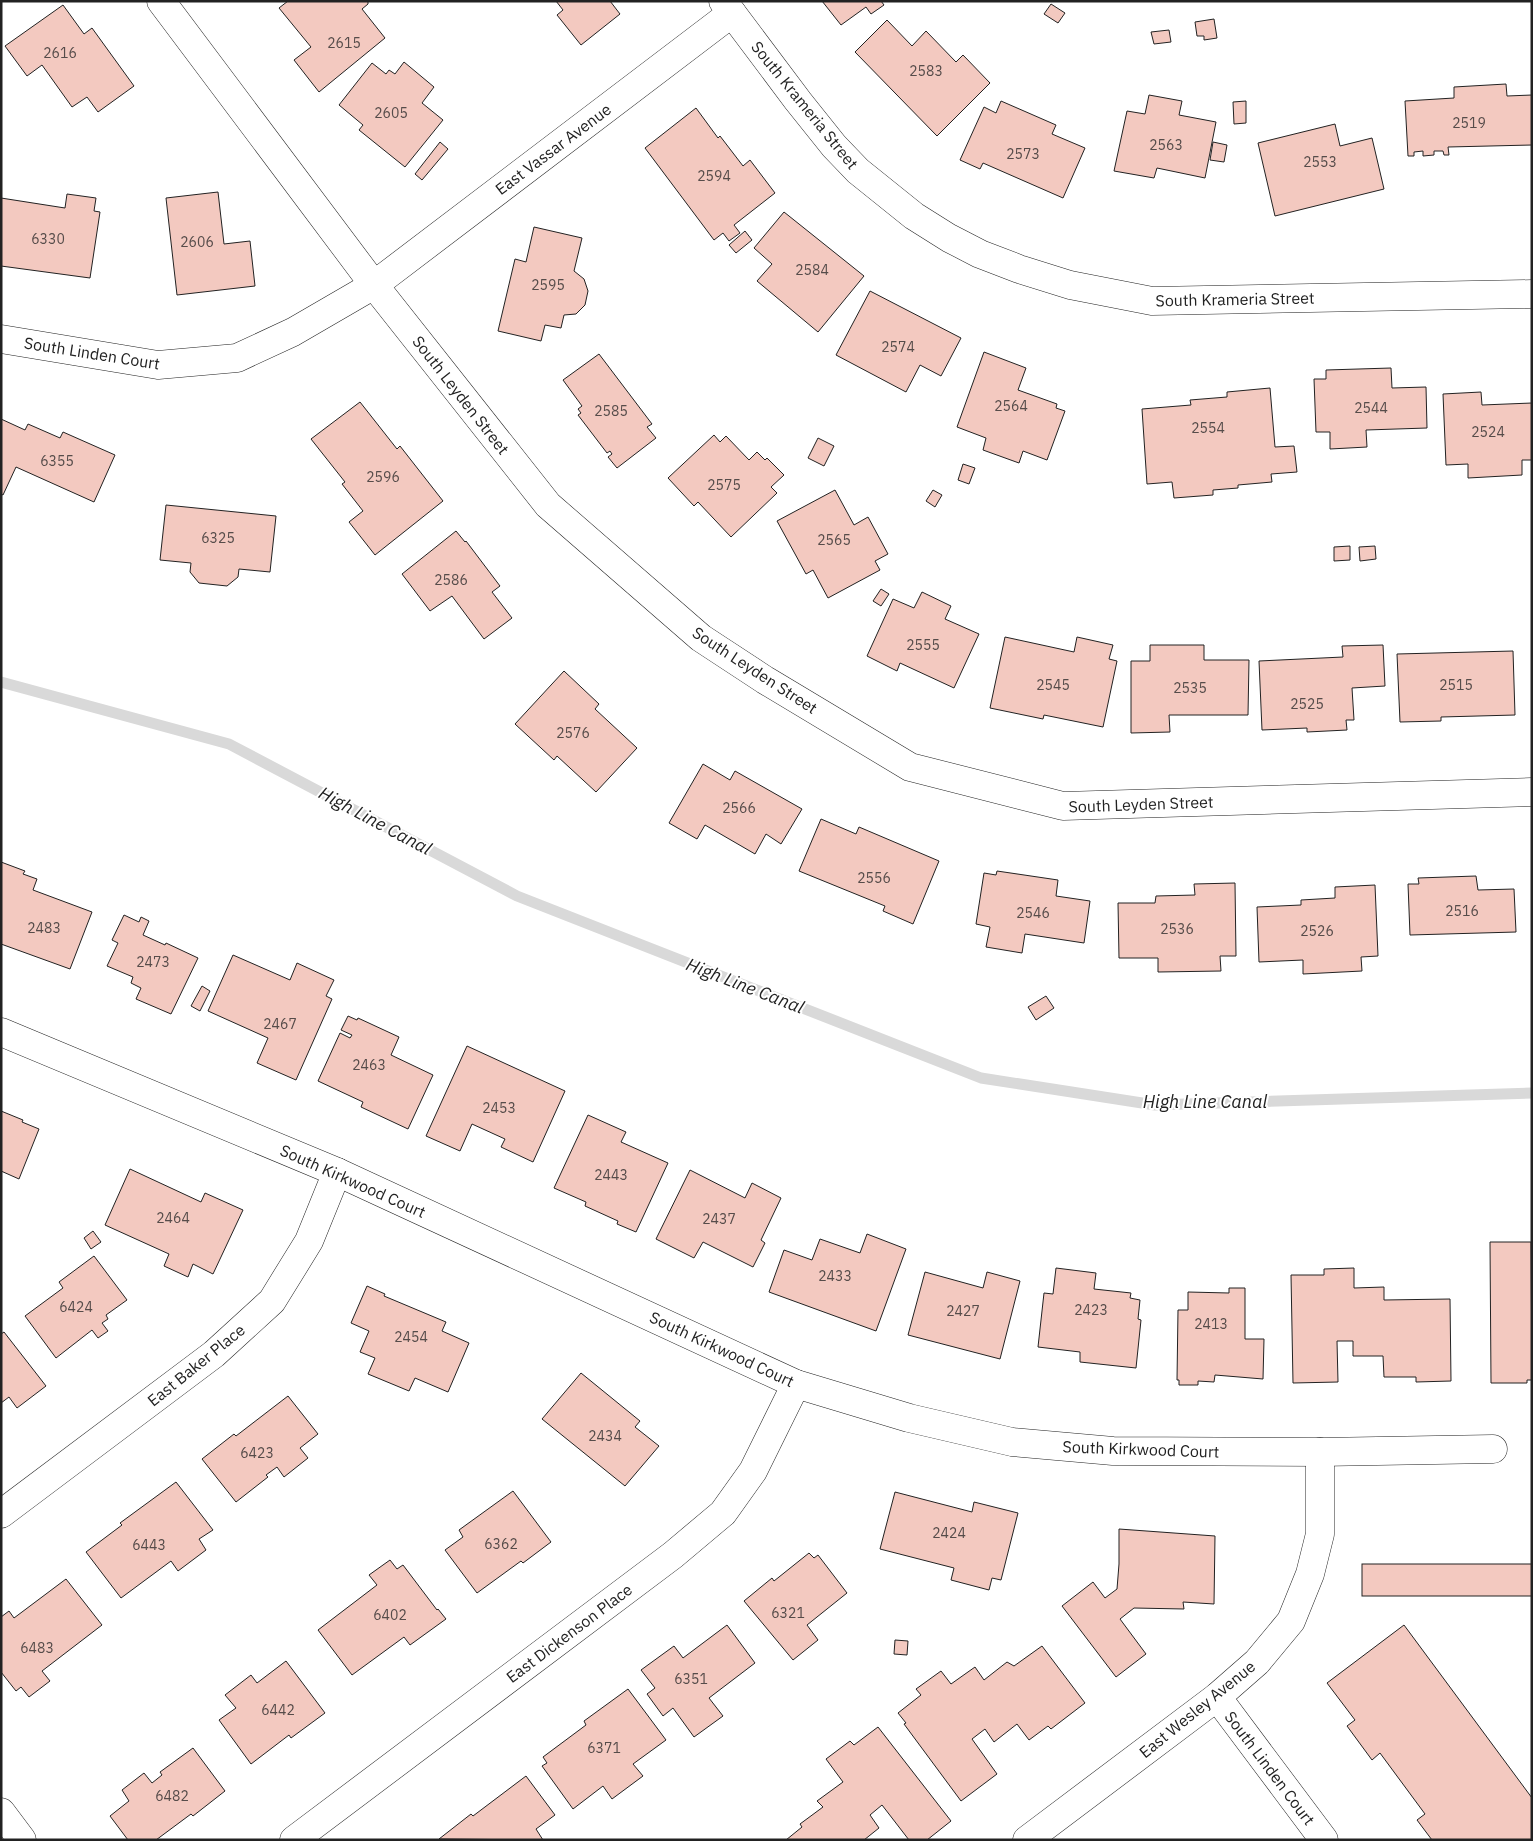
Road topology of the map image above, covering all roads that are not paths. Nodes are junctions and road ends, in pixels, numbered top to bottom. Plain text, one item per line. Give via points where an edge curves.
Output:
1 (161, 1) edge
2 (728, 7) edge
3 (374, 285) junction
4 (1532, 294) edge
5 (1, 339) edge
6 (1532, 792) edge
7 (1, 1032) edge
8 (337, 1172) junction
9 (796, 1384) junction
10 (1493, 1449) dead end
11 (1320, 1452) junction
12 (1, 1514) edge
13 (1217, 1697) junction
14 (1, 1812) edge
15 (22, 1840) edge
16 (294, 1840) edge
17 (1027, 1840) edge
18 (1324, 1840) edge

1 - 3 street, South Leyden Street
2 - 3 street, East Vassar Avenue
2 - 4 street, South Krameria Street via 810,116 858,171 914,216 949,238 1019,269 1070,285 1152,301
3 - 5 street, South Linden Court via 293,332 237,358 158,365
3 - 6 street, South Leyden Street via 548,505 701,638 910,768 1063,806
7 - 8 street, South Kirkwood Court
8 - 9 street, South Kirkwood Court
8 - 12 street, East Baker Place via 309,1241 272,1301 214,1354
9 - 11 street, South Kirkwood Court via 909,1418 1012,1442 1113,1451
9 - 16 street, East Dickenson Place via 753,1471 723,1512 673,1556
10 - 11 street, South Kirkwood Court
11 - 13 street, East Wesley Avenue via 1320,1534 1310,1574 1291,1621 1257,1662
13 - 17 street, East Wesley Avenue
13 - 18 street, South Linden Court
14 - 15 street

